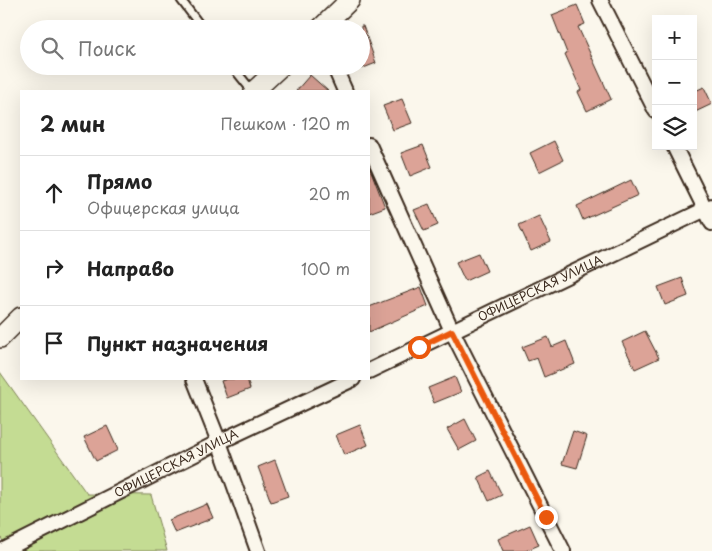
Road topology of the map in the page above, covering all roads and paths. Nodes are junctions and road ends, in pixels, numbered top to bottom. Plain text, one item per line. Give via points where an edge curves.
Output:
1 (181, 0) edge
2 (350, 0) edge
3 (600, 0) edge
4 (196, 20) edge
5 (329, 20) edge
6 (240, 75) edge
7 (270, 75) edge
8 (338, 75) edge
9 (252, 90) edge
10 (254, 90) edge
11 (345, 90) edge
12 (653, 105) edge
13 (370, 146) edge
14 (676, 150) edge
15 (709, 208) edge
16 (712, 223) edge
17 (20, 317) edge
18 (452, 331) junction
19 (0, 338) edge
20 (370, 371) edge
21 (194, 380) edge
22 (351, 380) edge
23 (219, 442) junction
24 (2, 551) edge
25 (258, 551) edge
26 (563, 551) edge

1 - 4 lane
2 - 5 street
3 - 12 street
6 - 9 lane
7 - 10 street
8 - 11 street
13 - 18 street
14 - 15 street
15 - 16 street
15 - 18 street, ОФИЦЕРСКАЯ УЛИЦА
17 - 19 street
18 - 20 street, ОФИЦЕРСКАЯ УЛИЦА
18 - 26 street
21 - 23 street
22 - 23 street, ОФИЦЕРСКАЯ УЛИЦА
23 - 24 street, ОФИЦЕРСКАЯ УЛИЦА
23 - 25 street

